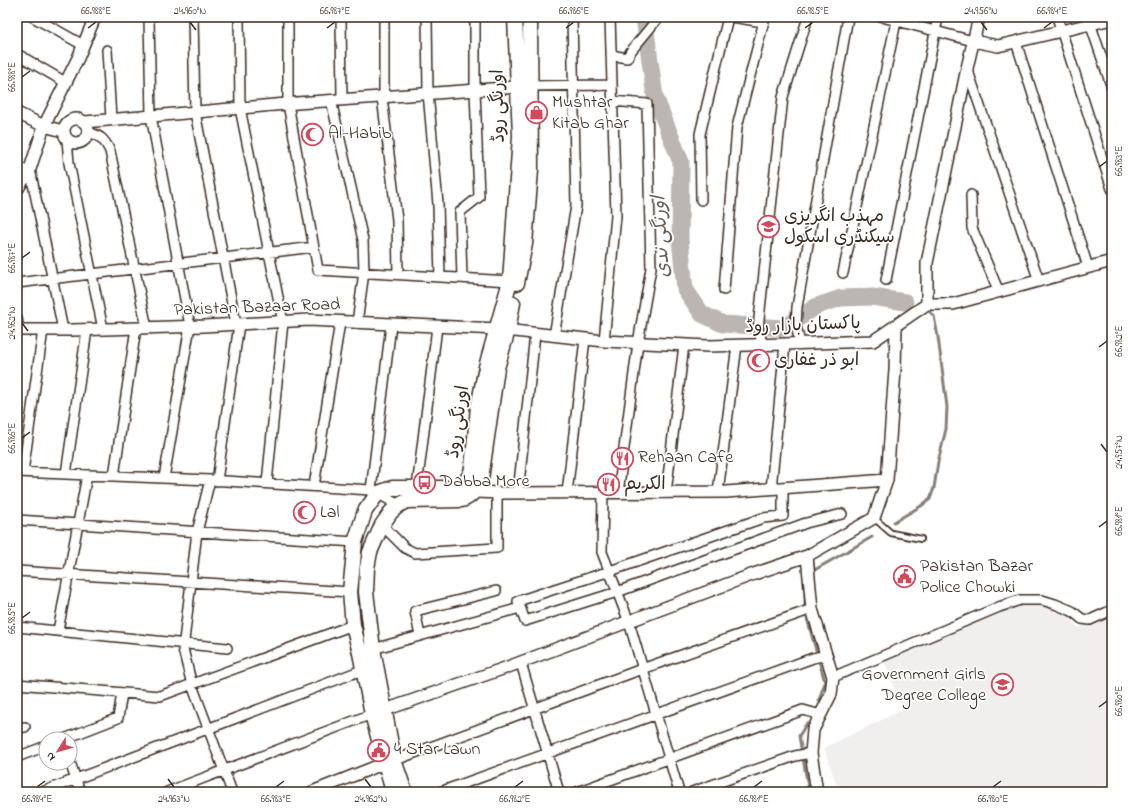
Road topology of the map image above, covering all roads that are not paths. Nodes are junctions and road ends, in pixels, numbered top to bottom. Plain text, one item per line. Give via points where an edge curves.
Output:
1 (33, 17) edge
2 (95, 17) edge
3 (149, 17) edge
4 (193, 17) edge
5 (238, 17) edge
6 (288, 17) edge
7 (341, 17) edge
8 (384, 17) edge
9 (427, 17) edge
10 (475, 17) edge
11 (515, 17) edge
12 (530, 17) edge
13 (572, 17) edge
14 (610, 17) edge
15 (659, 17) edge
16 (728, 17) edge
17 (732, 17) edge
18 (808, 17) edge
19 (848, 17) edge
20 (882, 17) edge
21 (938, 17) edge
22 (980, 17) edge
23 (1058, 17) edge
24 (896, 19) edge
25 (1112, 19) edge
26 (764, 20) edge
27 (1089, 20) edge
28 (1062, 30) junction
29 (935, 31) junction
30 (974, 41) junction
31 (1016, 42) junction
32 (83, 45) junction
33 (107, 50) dead end
34 (17, 54) edge
35 (611, 55) junction
36 (967, 68) junction
37 (65, 82) junction
38 (574, 85) junction
39 (612, 85) junction
40 (524, 86) junction
41 (1112, 88) edge
42 (475, 90) junction
43 (428, 93) junction
44 (383, 97) junction
45 (336, 100) junction
46 (612, 101) junction
47 (288, 104) junction
48 (240, 108) junction
49 (195, 112) junction
50 (151, 116) junction
51 (20, 117) edge
52 (111, 119) junction
53 (44, 126) junction
54 (86, 127) junction
55 (65, 136) junction
56 (30, 169) junction
57 (17, 170) edge
58 (1112, 189) edge
59 (17, 190) edge
60 (971, 195) dead end
61 (701, 200) dead end
62 (314, 247) junction
63 (269, 252) junction
64 (223, 258) junction
65 (1112, 260) edge
66 (178, 263) junction
67 (1088, 267) junction
68 (135, 268) junction
69 (364, 272) junction
70 (843, 273) dead end
71 (92, 274) junction
72 (398, 274) junction
73 (440, 277) junction
74 (53, 278) junction
75 (462, 278) junction
76 (886, 280) dead end
77 (510, 281) junction
78 (1039, 281) junction
79 (17, 283) edge
80 (724, 290) dead end
81 (999, 292) junction
82 (927, 304) junction
83 (17, 318) edge
84 (283, 322) junction
85 (340, 322) junction
86 (357, 323) junction
87 (238, 324) junction
88 (391, 324) junction
89 (190, 326) junction
90 (896, 326) junction
91 (437, 327) junction
92 (142, 328) junction
93 (103, 329) junction
94 (18, 330) edge
95 (44, 330) junction
96 (63, 330) junction
97 (87, 330) junction
98 (503, 330) junction
99 (535, 334) junction
100 (554, 336) junction
101 (585, 339) junction
102 (604, 341) junction
103 (638, 343) junction
104 (800, 343) junction
105 (763, 344) junction
106 (785, 344) junction
107 (684, 345) junction
108 (737, 345) junction
109 (20, 472) edge
110 (66, 474) junction
111 (87, 475) junction
112 (114, 476) junction
113 (164, 478) junction
114 (214, 480) junction
115 (887, 480) junction
116 (267, 484) junction
117 (314, 486) junction
118 (461, 486) junction
119 (417, 487) junction
120 (783, 488) junction
121 (770, 489) junction
122 (375, 491) junction
123 (475, 492) junction
124 (718, 492) junction
125 (497, 493) junction
126 (518, 493) junction
127 (567, 493) junction
128 (603, 493) junction
129 (618, 493) junction
130 (666, 493) junction
131 (399, 505) junction
132 (842, 514) dead end
133 (874, 518) junction
134 (17, 520) edge
135 (78, 524) junction
136 (382, 525) junction
137 (197, 532) junction
138 (921, 539) dead end
139 (355, 542) junction
140 (807, 556) junction
141 (17, 571) edge
142 (610, 571) junction
143 (68, 574) junction
144 (191, 582) junction
145 (496, 591) dead end
146 (350, 592) junction
147 (617, 592) junction
148 (520, 608) junction
149 (810, 610) junction
150 (1112, 610) edge
151 (629, 622) junction
152 (353, 626) junction
153 (17, 627) edge
154 (58, 631) junction
155 (420, 636) junction
156 (183, 643) junction
157 (227, 648) dead end
158 (373, 649) junction
159 (820, 657) junction
160 (521, 663) junction
161 (642, 668) junction
162 (362, 670) junction
163 (833, 677) junction
164 (17, 684) edge
165 (192, 685) junction
166 (122, 693) junction
167 (534, 708) junction
168 (378, 712) junction
169 (656, 714) junction
170 (821, 714) junction
171 (209, 728) junction
172 (78, 734) edge
173 (38, 749) edge
174 (547, 753) junction
175 (803, 754) junction
176 (17, 757) edge
177 (669, 759) junction
178 (389, 762) junction
179 (224, 770) junction
180 (73, 771) edge
181 (76, 779) junction
182 (42, 792) edge
183 (80, 792) edge
184 (167, 792) edge
185 (232, 792) edge
186 (312, 792) edge
187 (393, 792) edge
188 (406, 792) edge
189 (440, 792) edge
190 (559, 792) edge
191 (577, 792) edge
192 (679, 792) edge
193 (692, 792) edge
194 (817, 792) edge

1 - 32 street
2 - 32 street
3 - 50 street
4 - 49 street
5 - 48 street
6 - 47 street
7 - 45 street
8 - 44 street
9 - 43 street
10 - 42 street
11 - 40 main road, اورنگی روڈ
12 - 40 main road, اورنگی روڈ
13 - 38 street
14 - 35 street
15 - 35 street via 627,58
16 - 61 street via 700,134
17 - 26 street
18 - 105 street via 783,97 758,331
19 - 104 street via 797,307 796,326
20 - 24 street
21 - 29 street
22 - 30 street
23 - 28 street
24 - 29 street
24 - 70 street
25 - 27 street
26 - 80 street via 737,127
27 - 28 street
27 - 41 street
28 - 31 street
28 - 58 street
29 - 30 street
29 - 76 street
30 - 31 street via 998,46
30 - 36 street
31 - 67 street
32 - 37 street
33 - 52 street
34 - 37 street
35 - 39 street
36 - 78 street
36 - 82 street via 927,263
37 - 53 street
38 - 39 street
38 - 40 street
38 - 100 street via 576,206
39 - 46 street
40 - 42 street
40 - 77 main road, اورنگی روڈ
40 - 98 main road, اورنگی روڈ via 531,170 525,244
42 - 43 street
42 - 75 street via 479,197 460,212
43 - 44 street
43 - 73 street via 438,204
44 - 45 street
44 - 72 street via 397,220
45 - 47 street
45 - 69 street via 363,240
46 - 102 street via 616,216
46 - 103 street via 647,104 650,268
47 - 48 street
47 - 62 street
48 - 49 street
48 - 63 street
49 - 50 street
49 - 64 street
50 - 52 street
50 - 66 street
51 - 53 street
52 - 54 street
53 - 55 street
53 - 56 street
54 - 55 street via 86,137 83,141 72,142
54 - 55 street via 81,119 71,119 64,126
54 - 68 street via 105,141 110,151
55 - 71 street
56 - 57 street
56 - 59 street
56 - 74 street
60 - 81 street via 972,228
62 - 63 street
62 - 69 street via 318,270
63 - 64 street
63 - 84 street
64 - 66 street
64 - 87 street
65 - 67 street
66 - 68 street
66 - 89 street
67 - 78 street
68 - 71 street
68 - 92 street
69 - 72 street
69 - 86 street
71 - 74 street
71 - 93 street
72 - 73 street
73 - 75 street
74 - 79 street
74 - 96 street
75 - 77 street
77 - 98 main road, اورنگی روڈ
78 - 81 street
81 - 82 street via 953,304
82 - 90 street, پاکستان بازار روڈ
83 - 94 street
84 - 85 street, Pakistan Bazaar Road
84 - 87 street, Pakistan Bazaar Road
84 - 116 street
85 - 86 street, Pakistan Bazaar Road
85 - 117 street
86 - 88 street, Pakistan Bazaar Road
87 - 89 street, Pakistan Bazaar Road
87 - 114 street
88 - 91 street, Pakistan Bazaar Road
88 - 122 street
89 - 92 street, Pakistan Bazaar Road
89 - 113 street
90 - 104 street, پاکستان بازار روڈ via 873,341
90 - 115 street
91 - 98 street, Pakistan Bazaar Road
91 - 119 street
92 - 93 street, Pakistan Bazaar Road
92 - 112 street
93 - 97 street, Pakistan Bazaar Road
94 - 95 street, Pakistan Bazaar Road
95 - 96 street, Pakistan Bazaar Road
95 - 109 street
96 - 97 street, Pakistan Bazaar Road
97 - 110 street
98 - 99 street, پاکستان بازار روڈ
98 - 118 main road, اورنگی روڈ via 486,367 478,406 472,468 470,476
98 - 123 main road, اورنگی روڈ via 481,479
99 - 100 street, پاکستان بازار روڈ
99 - 126 street
100 - 101 street, پاکستان بازار روڈ
101 - 102 street, پاکستان بازار روڈ
101 - 127 street
102 - 103 street, پاکستان بازار روڈ
103 - 107 street, پاکستان بازار روڈ
103 - 129 street
104 - 106 street, پاکستان بازار روڈ
105 - 106 street, پاکستان بازار روڈ
105 - 108 street, پاکستان بازار روڈ
106 - 121 street
107 - 108 street, پاکستان بازار روڈ
107 - 130 street
108 - 124 street
109 - 110 street
110 - 111 street
111 - 112 street
111 - 135 street
112 - 113 street
113 - 114 street
114 - 116 street
114 - 137 street
115 - 120 street
115 - 133 street
116 - 117 street
117 - 122 street
118 - 119 main road, اورنگی روڈ
118 - 123 street
119 - 122 main road, اورنگی روڈ
120 - 121 street
120 - 142 street via 783,516 763,518
121 - 124 street
122 - 131 street
122 - 139 main road via 365,511
123 - 125 street
123 - 131 main road via 462,500 407,501
124 - 130 street
125 - 126 street
125 - 136 street via 497,548 415,553 405,548
126 - 127 street
127 - 128 street
128 - 129 street
128 - 142 street via 602,552
129 - 130 street
131 - 136 main road
132 - 147 street via 806,523
133 - 138 lane via 891,533
133 - 140 street
134 - 135 street
135 - 137 street
135 - 143 street
136 - 158 main road via 370,552 367,568 366,592
137 - 139 street
137 - 144 street
139 - 146 main road
140 - 149 street
140 - 151 street
141 - 143 street
142 - 147 street
142 - 148 street via 518,601
143 - 144 street
143 - 154 street
144 - 146 street
144 - 156 street
145 - 155 street via 415,611
146 - 152 main road
147 - 148 street via 525,621
147 - 151 street
148 - 155 street
149 - 159 street
149 - 161 street
150 - 163 street via 1090,620 1082,619 1072,611 1042,600 1020,600
151 - 160 street
151 - 161 street
152 - 162 main road
152 - 165 street
153 - 154 street
154 - 156 street
155 - 158 street
156 - 157 street
156 - 165 street
158 - 168 main road
159 - 163 street
159 - 169 street
160 - 167 street
160 - 168 street
161 - 167 street
161 - 169 street
162 - 168 main road
162 - 171 street
163 - 170 street via 831,694
164 - 166 street
165 - 166 street via 160,696
165 - 171 street
166 - 172 street via 118,718
167 - 174 street
167 - 178 street
168 - 178 main road
168 - 179 street
169 - 174 street
169 - 177 street
170 - 175 street
170 - 177 street via 804,710
171 - 179 street
171 - 181 street
173 - 176 street
174 - 189 street
174 - 190 street
175 - 193 street
175 - 194 street
177 - 191 street
177 - 192 street
178 - 186 street
178 - 187 main road
178 - 188 main road
179 - 184 street
179 - 185 street
180 - 181 street
181 - 182 street
181 - 183 street

